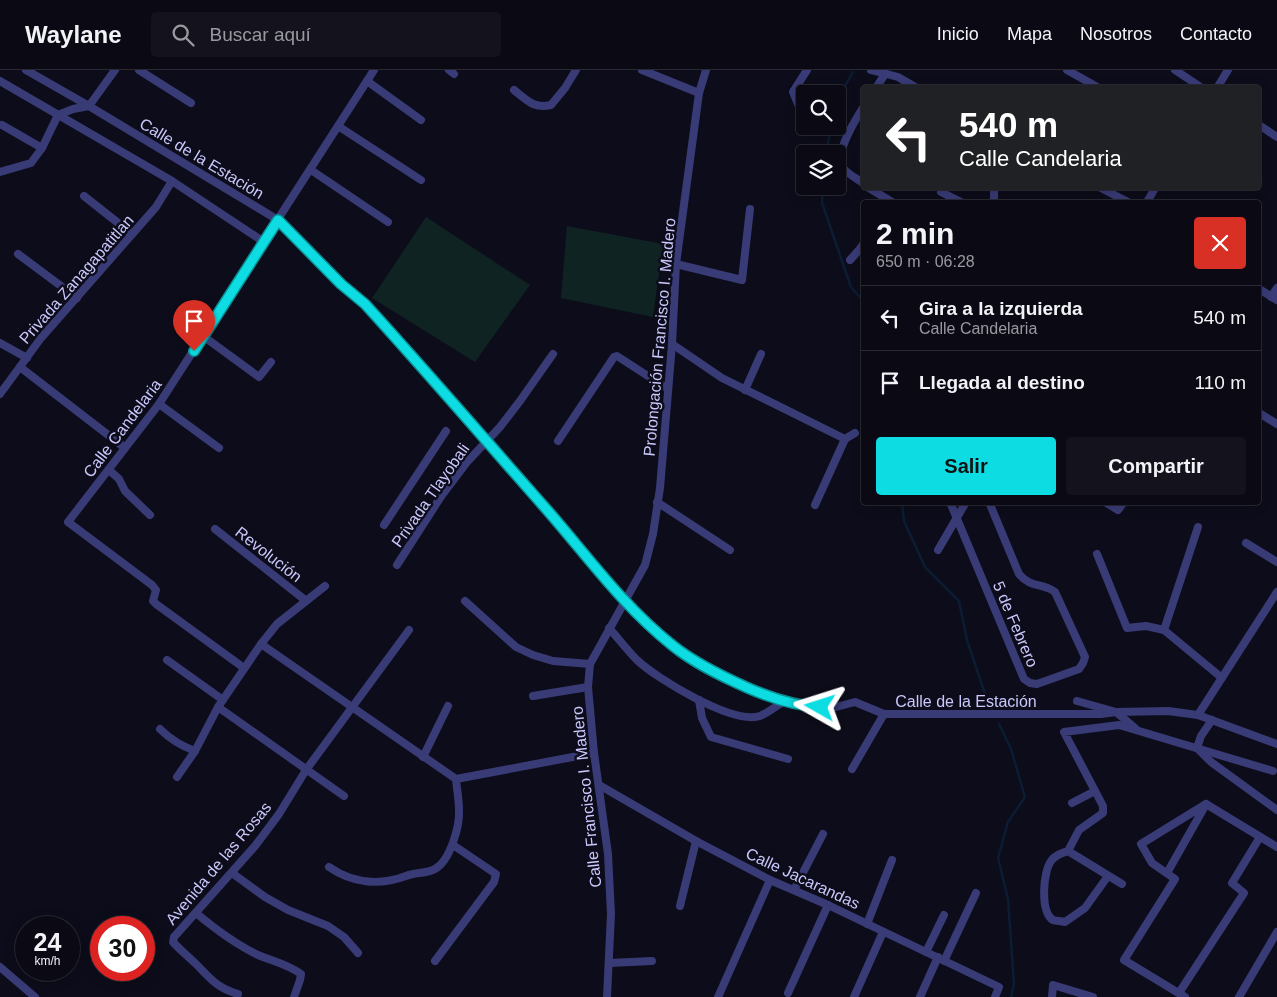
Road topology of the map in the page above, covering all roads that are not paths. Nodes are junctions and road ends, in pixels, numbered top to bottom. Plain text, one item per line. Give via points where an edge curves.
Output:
1 (26, 70) edge
2 (115, 70) edge
3 (139, 70) edge
4 (374, 70) edge
5 (576, 70) edge
6 (642, 70) edge
7 (706, 70) edge
8 (807, 70) edge
9 (872, 70) edge
10 (1066, 70) edge
11 (1175, 70) edge
12 (1228, 70) edge
13 (885, 74) junction
14 (0, 81) edge
15 (367, 81) junction
16 (797, 85) edge
17 (878, 85) edge
18 (911, 85) edge
19 (1094, 85) edge
20 (1198, 85) edge
21 (1219, 85) edge
22 (796, 87) edge
23 (514, 90) dead end
24 (699, 93) junction
25 (796, 99) edge
26 (190, 104) dead end
27 (89, 106) junction
28 (861, 111) edge
29 (58, 115) junction
30 (421, 120) dead end
31 (2, 125) dead end
32 (338, 126) junction
33 (1261, 126) edge
34 (1277, 137) edge
35 (42, 148) junction
36 (311, 170) junction
37 (0, 172) edge
38 (421, 180) dead end
39 (172, 181) junction
40 (861, 182) edge
41 (872, 190) edge
42 (1105, 190) edge
43 (941, 192) dead end
44 (84, 196) dead end
45 (886, 200) edge
46 (957, 200) edge
47 (1124, 200) edge
48 (750, 209) dead end
49 (278, 220) junction
50 (388, 222) dead end
51 (132, 234) junction
52 (264, 242) junction
53 (861, 247) edge
54 (18, 254) dead end
55 (850, 260) dead end
56 (676, 264) junction
57 (1277, 288) edge
58 (1261, 290) edge
59 (77, 298) junction
60 (1274, 298) edge
61 (203, 336) junction
62 (0, 343) edge
63 (672, 344) junction
64 (553, 354) dead end
65 (761, 354) dead end
66 (27, 358) junction
67 (271, 362) dead end
68 (20, 367) junction
69 (668, 389) junction
70 (745, 390) junction
71 (0, 394) edge
72 (159, 404) junction
73 (1261, 414) edge
74 (1277, 424) edge
75 (446, 431) dead end
76 (855, 433) dead end
77 (845, 438) junction
78 (558, 441) dead end
79 (486, 442) junction
80 (126, 448) junction
81 (219, 448) dead end
82 (109, 470) junction
83 (657, 502) junction
84 (815, 504) dead end
85 (951, 505) edge
86 (964, 505) edge
87 (990, 505) edge
88 (1109, 505) edge
89 (1122, 505) edge
90 (150, 515) dead end
91 (957, 517) junction
92 (384, 525) dead end
93 (1198, 527) dead end
94 (215, 529) dead end
95 (1246, 543) dead end
96 (730, 550) dead end
97 (938, 550) dead end
98 (1097, 554) dead end
99 (1277, 562) edge
100 (397, 565) dead end
101 (325, 586) dead end
102 (1277, 592) edge
103 (305, 600) junction
104 (465, 601) dead end
105 (624, 602) junction
106 (609, 628) junction
107 (409, 630) dead end
108 (1164, 630) junction
109 (261, 644) junction
110 (167, 660) dead end
111 (590, 664) junction
112 (244, 668) junction
113 (1222, 678) junction
114 (588, 687) junction
115 (533, 696) dead end
116 (699, 700) junction
117 (1077, 701) dead end
118 (783, 702) junction
119 (221, 704) junction
120 (448, 706) dead end
121 (352, 709) junction
122 (1116, 712) junction
123 (884, 714) junction
124 (1198, 715) junction
125 (1212, 720) junction
126 (160, 729) dead end
127 (1136, 729) junction
128 (1277, 744) edge
129 (1198, 748) junction
130 (195, 751) junction
131 (594, 753) junction
132 (423, 757) junction
133 (788, 759) dead end
134 (852, 769) dead end
135 (306, 770) junction
136 (1273, 771) dead end
137 (177, 777) dead end
138 (456, 780) junction
139 (599, 785) junction
140 (1095, 791) junction
141 (344, 796) dead end
142 (1072, 803) dead end
143 (1206, 804) junction
144 (1277, 810) edge
145 (824, 834) dead end
146 (1260, 837) junction
147 (696, 841) junction
148 (452, 845) junction
149 (1277, 847) edge
150 (1068, 851) junction
151 (892, 860) dead end
152 (329, 867) dead end
153 (232, 873) junction
154 (1167, 873) junction
155 (1108, 876) junction
156 (770, 880) junction
157 (1122, 884) dead end
158 (794, 890) junction
159 (976, 892) dead end
160 (828, 905) junction
161 (680, 906) dead end
162 (196, 913) junction
163 (944, 914) dead end
164 (867, 924) junction
165 (883, 932) junction
166 (1277, 932) edge
167 (926, 952) junction
168 (358, 953) dead end
169 (941, 959) junction
170 (435, 961) dead end
171 (652, 961) dead end
172 (609, 963) junction
173 (0, 967) edge
174 (788, 993) dead end
175 (238, 994) dead end
176 (1182, 995) edge
177 (35, 997) edge
178 (294, 997) edge
179 (607, 997) edge
180 (718, 997) edge
181 (854, 997) edge
182 (920, 997) edge
183 (995, 997) edge
184 (1052, 997) edge
185 (1093, 997) edge
186 (1239, 997) edge

1 - 27 street, Calle de la Estación
2 - 27 street
3 - 26 street
4 - 15 street, Calle Candelaria
5 - 23 street via 551,105 540,107
6 - 24 street
7 - 24 street, Prolongación Francisco I. Madero
8 - 16 street
9 - 13 street
10 - 19 street
11 - 20 street
12 - 21 street
13 - 17 street
13 - 18 street
14 - 29 street
15 - 30 street
15 - 32 street, Calle Candelaria
22 - 25 street via 793,92
24 - 56 street, Prolongación Francisco I. Madero
27 - 29 street
27 - 49 street, Calle de la Estación
28 - 40 street via 848,132 841,162 844,169
29 - 35 street
29 - 39 street
31 - 35 street
32 - 36 street, Calle Candelaria
32 - 38 street
33 - 34 street
35 - 37 street via 31,163
36 - 49 street, Calle Candelaria
36 - 50 street
39 - 51 street, Privada Zanagapatitlan via 156,207
39 - 52 street
41 - 45 street
42 - 47 street
43 - 46 street
44 - 51 street
48 - 56 street via 742,280
49 - 52 street, Calle Candelaria
49 - 79 street, Calle de la Estación via 365,304
51 - 59 street, Privada Zanagapatitlan
52 - 61 street, Calle Candelaria
53 - 55 street
54 - 59 street
56 - 63 street, Prolongación Francisco I. Madero
57 - 60 street
58 - 60 street
59 - 66 street, Privada Zanagapatitlan
61 - 67 street via 259,377
61 - 72 street, Calle Candelaria
62 - 66 street
63 - 69 street, Prolongación Francisco I. Madero
63 - 70 street
64 - 79 street, Privada Tlayobali
65 - 70 street
66 - 68 street, Privada Zanagapatitlan
68 - 71 street, Privada Zanagapatitlan
68 - 80 street
69 - 78 street via 614,357
69 - 83 street, Prolongación Francisco I. Madero
70 - 77 street
72 - 80 street, Calle Candelaria
72 - 81 street
73 - 74 street
75 - 92 street
76 - 77 street
77 - 84 street
79 - 100 street, Privada Tlayobali via 442,495
79 - 105 street, Calle de la Estación
80 - 82 street, Calle Candelaria
82 - 90 street
82 - 112 street, Calle Candelaria via 68,522 152,585 156,590 153,601 156,604
83 - 96 street
83 - 105 street, Prolongación Francisco I. Madero via 645,565
85 - 91 street, 5 de Febrero
86 - 91 street
87 - 91 street, 5 de Febrero via 1019,574 1035,586 1047,586 1055,592 1085,657 1079,669 1037,684 1024,679
88 - 89 street via 1118,510
91 - 97 street
93 - 108 street
94 - 103 street, Revolución
95 - 99 street
98 - 108 street via 1128,628 1146,626
101 - 103 street
102 - 113 street
103 - 109 street via 277,624
104 - 111 street via 516,647 553,661
105 - 106 street, Calle Francisco I. Madero
105 - 118 street, Calle de la Estación via 672,646 699,664
106 - 111 street, Calle Francisco I. Madero
106 - 116 street via 636,659 662,679
107 - 121 street, Avenida de las Rosas
108 - 113 street
109 - 112 street
109 - 121 street
110 - 119 street
111 - 114 street, Calle Francisco I. Madero
112 - 119 street
113 - 124 street
114 - 115 street
114 - 131 street, Calle Francisco I. Madero
116 - 118 street via 746,716 760,716
116 - 133 street via 702,718 711,737
117 - 122 street
118 - 123 street, Calle de la Estación via 836,707 855,702
119 - 130 street
119 - 135 street
120 - 132 street
121 - 132 street
121 - 135 street, Avenida de las Rosas
122 - 123 street, Calle de la Estación
122 - 124 street, Calle de la Estación via 1168,711
122 - 127 street
123 - 134 street
124 - 125 street, Calle de la Estación
125 - 128 street, Calle de la Estación
125 - 129 street
126 - 130 street via 181,746
127 - 129 street
127 - 140 street via 1119,725 1064,732
129 - 136 street
129 - 144 street via 1211,762
130 - 137 street
131 - 138 street
131 - 139 street, Calle Francisco I. Madero
132 - 138 street
135 - 141 street
135 - 153 street, Avenida de las Rosas via 279,814
138 - 148 street via 460,812
139 - 147 street, Calle Jacarandas
139 - 172 street, Calle Francisco I. Madero via 608,854
140 - 142 street
140 - 150 street via 1103,813 1079,830
143 - 146 street
143 - 154 street
143 - 154 street via 1141,844 1152,862
145 - 158 street
146 - 149 street
146 - 176 street via 1232,883 1244,893
147 - 156 street, Calle Jacarandas
147 - 161 street
148 - 152 street via 438,868 396,880 379,883 359,881 340,875
148 - 170 street via 496,874 494,882
150 - 155 street
150 - 155 street via 1050,861 1045,877 1047,913 1054,920 1065,922 1084,908
151 - 164 street
153 - 162 street, Avenida de las Rosas
153 - 168 street via 264,898 328,926 344,937
154 - 176 street via 1175,879 1124,960
155 - 157 street
156 - 158 street, Calle Jacarandas
156 - 180 street
158 - 160 street, Calle Jacarandas
159 - 169 street
160 - 164 street, Calle Jacarandas
160 - 174 street
162 - 175 street, Avenida de las Rosas via 173,942 211,981
162 - 178 street via 257,954 300,974
163 - 167 street
164 - 165 street, Calle Jacarandas
165 - 167 street, Calle Jacarandas
165 - 181 street
166 - 186 street
167 - 169 street, Calle Jacarandas
169 - 182 street
169 - 183 street, Calle Jacarandas via 999,987
171 - 172 street
172 - 179 street, Calle Francisco I. Madero
173 - 177 street
184 - 185 street via 1054,985

